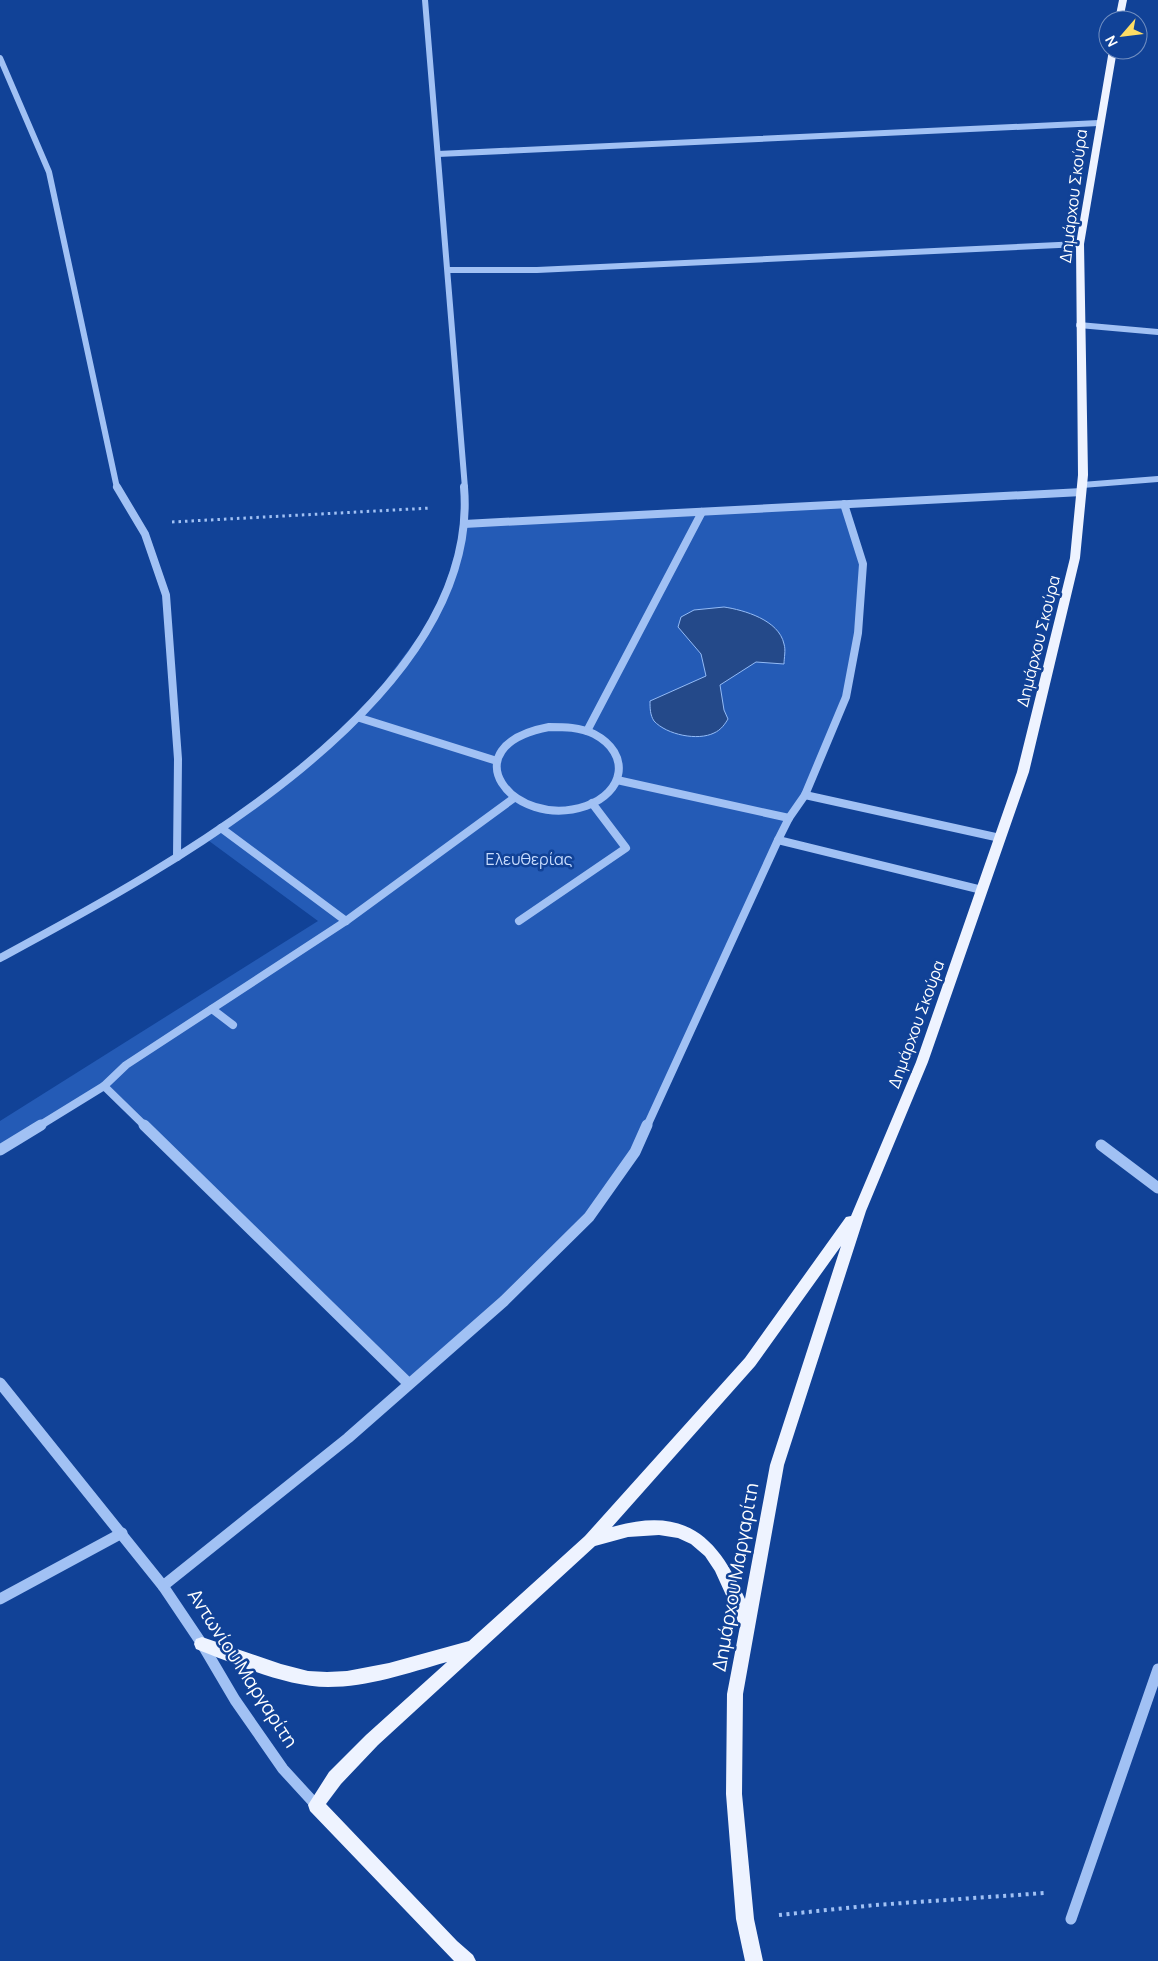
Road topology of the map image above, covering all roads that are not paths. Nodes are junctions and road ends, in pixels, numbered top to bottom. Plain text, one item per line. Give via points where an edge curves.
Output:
1 (426, 0) edge
2 (0, 58) edge
3 (1111, 60) edge
4 (1099, 123) junction
5 (438, 154) junction
6 (1080, 244) junction
7 (448, 270) junction
8 (1079, 325) junction
9 (1158, 332) edge
10 (1158, 479) edge
11 (1082, 488) junction
12 (844, 504) junction
13 (702, 512) junction
14 (464, 524) junction
15 (360, 718) junction
16 (587, 731) junction
17 (497, 761) junction
18 (617, 780) junction
19 (806, 795) junction
20 (514, 798) junction
21 (592, 803) junction
22 (789, 818) junction
23 (221, 828) junction
24 (1000, 838) junction
25 (778, 840) junction
26 (177, 857) junction
27 (982, 890) junction
28 (346, 921) junction
29 (519, 921) dead end
30 (0, 958) edge
31 (212, 1009) junction
32 (233, 1025) dead end
33 (104, 1086) junction
34 (1101, 1145) dead end
35 (0, 1150) edge
36 (1158, 1188) edge
37 (859, 1211) junction
38 (0, 1383) edge
39 (408, 1383) junction
40 (122, 1533) junction
41 (590, 1541) junction
42 (163, 1586) junction
43 (0, 1599) edge
44 (747, 1625) junction
45 (202, 1644) junction
46 (471, 1648) junction
47 (1158, 1669) edge
48 (316, 1805) junction
49 (1071, 1919) dead end
50 (468, 1961) edge
51 (754, 1961) edge

1 - 5 street
2 - 26 street via 49,172 116,488 145,534 166,595 178,759
3 - 4 main road, Δημάρχου Σκούρα
4 - 5 street
4 - 6 main road, Δημάρχου Σκούρα
5 - 7 street
6 - 7 street via 537,270
6 - 8 main road, Δημάρχου Σκούρα
7 - 14 street via 466,506
8 - 9 street
8 - 11 main road, Δημάρχου Σκούρα
10 - 11 street
11 - 12 street
11 - 24 main road, Δημάρχου Σκούρα via 1075,558 1023,772
12 - 13 street
12 - 19 street via 863,564 858,633 846,697
13 - 14 street
13 - 16 street
14 - 15 street via 451,578 431,624 393,680
15 - 17 street
15 - 23 street via 294,776
16 - 17 street via 568,727 531,730 503,748
16 - 18 street via 604,740 615,752 620,766
17 - 20 street via 496,774 502,787
18 - 21 street via 608,793
18 - 22 street
19 - 22 street
19 - 24 street
20 - 21 street via 529,806 550,810 572,809
20 - 28 street
21 - 29 street via 626,848
22 - 25 street
23 - 26 street
23 - 28 street
24 - 27 main road, Δημάρχου Σκούρα
25 - 27 street
25 - 39 street via 635,1152 589,1217 504,1301
26 - 30 street
27 - 37 main road, Δημάρχου Σκούρα via 922,1062
28 - 31 street
31 - 32 street
31 - 33 street via 126,1064
33 - 35 street
33 - 39 street
34 - 36 street
37 - 41 main road via 750,1362
37 - 44 main road, Δημάρχου Μαργαρίτη via 777,1465
38 - 40 street, Αντωνίου Μαργαρίτη
39 - 42 street via 348,1438
40 - 42 street, Αντωνίου Μαργαρίτη
40 - 43 street
41 - 44 main road via 633,1529 662,1528 684,1532 704,1544 720,1563
41 - 46 main road
42 - 45 street, Αντωνίου Μαργαρίτη
44 - 51 main road, Δημάρχου Μαργαρίτη via 735,1694 734,1794 745,1919
45 - 46 main road via 310,1678 345,1678 390,1670
45 - 48 street, Αντωνίου Μαργαρίτη via 235,1700 278,1761
46 - 48 main road via 367,1744 335,1778
47 - 49 street
48 - 50 main road, Αντωνίου Μαργαρίτη

